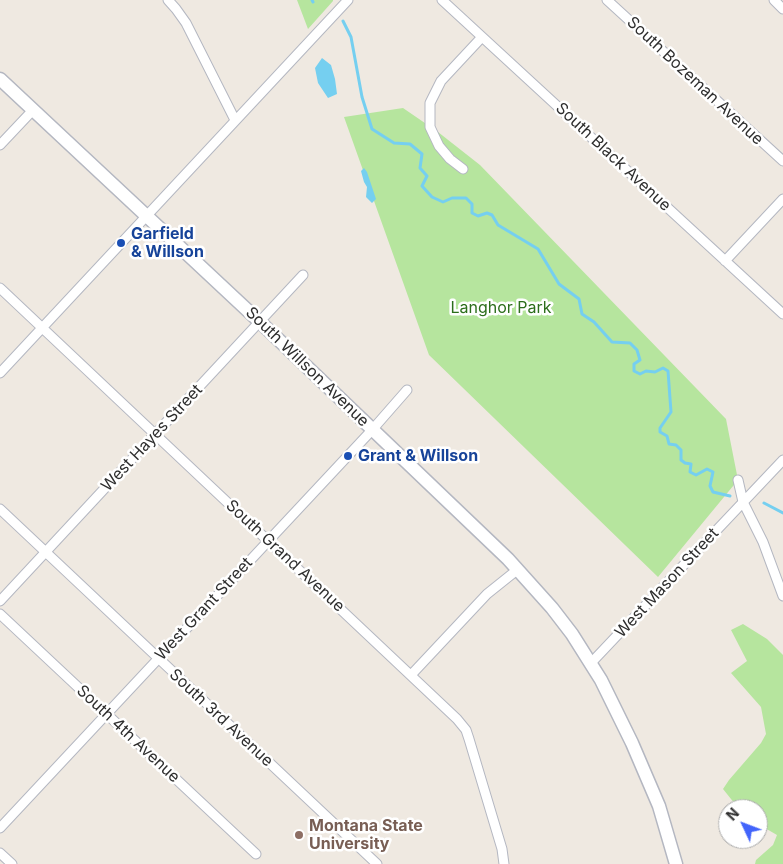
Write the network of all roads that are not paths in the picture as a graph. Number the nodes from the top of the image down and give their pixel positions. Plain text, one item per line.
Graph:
1 (168, 0) edge
2 (348, 0) edge
3 (442, 0) edge
4 (607, 0) edge
5 (774, 0) edge
6 (783, 9) edge
7 (482, 37) junction
8 (0, 79) edge
9 (33, 110) junction
10 (235, 120) junction
11 (0, 145) edge
12 (783, 161) edge
13 (463, 169) dead end
14 (783, 199) edge
15 (147, 215) junction
16 (725, 261) junction
17 (303, 275) dead end
18 (0, 288) edge
19 (783, 314) edge
20 (260, 322) junction
21 (42, 328) junction
22 (0, 373) edge
23 (407, 390) dead end
24 (372, 430) junction
25 (155, 434) junction
26 (783, 460) edge
27 (738, 480) dead end
28 (743, 502) junction
29 (0, 509) edge
30 (269, 540) junction
31 (46, 552) junction
32 (518, 570) junction
33 (783, 596) edge
34 (0, 601) edge
35 (0, 614) edge
36 (158, 658) junction
37 (591, 663) junction
38 (411, 675) junction
39 (106, 714) junction
40 (0, 828) edge
41 (0, 853) edge
42 (256, 854) dead end
43 (12, 864) edge
44 (377, 864) edge
45 (504, 864) edge
46 (676, 864) edge

1 - 10 street
2 - 10 street
3 - 7 street, South Black Avenue
4 - 12 street, South Bozeman Avenue
5 - 6 street
7 - 13 street
7 - 16 street, South Black Avenue
8 - 9 main road, South Willson Avenue
9 - 11 street
9 - 15 main road, South Willson Avenue
10 - 15 street
14 - 16 street
15 - 20 main road, South Willson Avenue
15 - 21 street
16 - 19 street, South Black Avenue
17 - 20 street, West Hayes Street
18 - 21 street, South Grand Avenue
20 - 24 main road, South Willson Avenue
20 - 25 street, West Hayes Street
21 - 22 street
21 - 25 street, South Grand Avenue
23 - 24 street, West Grant Street
24 - 30 street, West Grant Street
24 - 32 main road, South Willson Avenue
25 - 30 street, South Grand Avenue
25 - 31 street, West Hayes Street
26 - 28 street, West Mason Street
27 - 28 street
28 - 33 street
28 - 37 street, West Mason Street
29 - 31 street, South 3rd Avenue
30 - 36 street, West Grant Street
30 - 38 street, South Grand Avenue
31 - 34 street, West Hayes Street
31 - 36 street, South 3rd Avenue
32 - 37 main road, South Willson Avenue
32 - 38 street
35 - 39 street, South 4th Avenue
36 - 39 street, West Grant Street
36 - 44 street, South 3rd Avenue
37 - 46 main road, South Willson Avenue
38 - 45 street, South Grand Avenue
39 - 40 street, West Grant Street
39 - 42 street, South 4th Avenue
41 - 43 street

